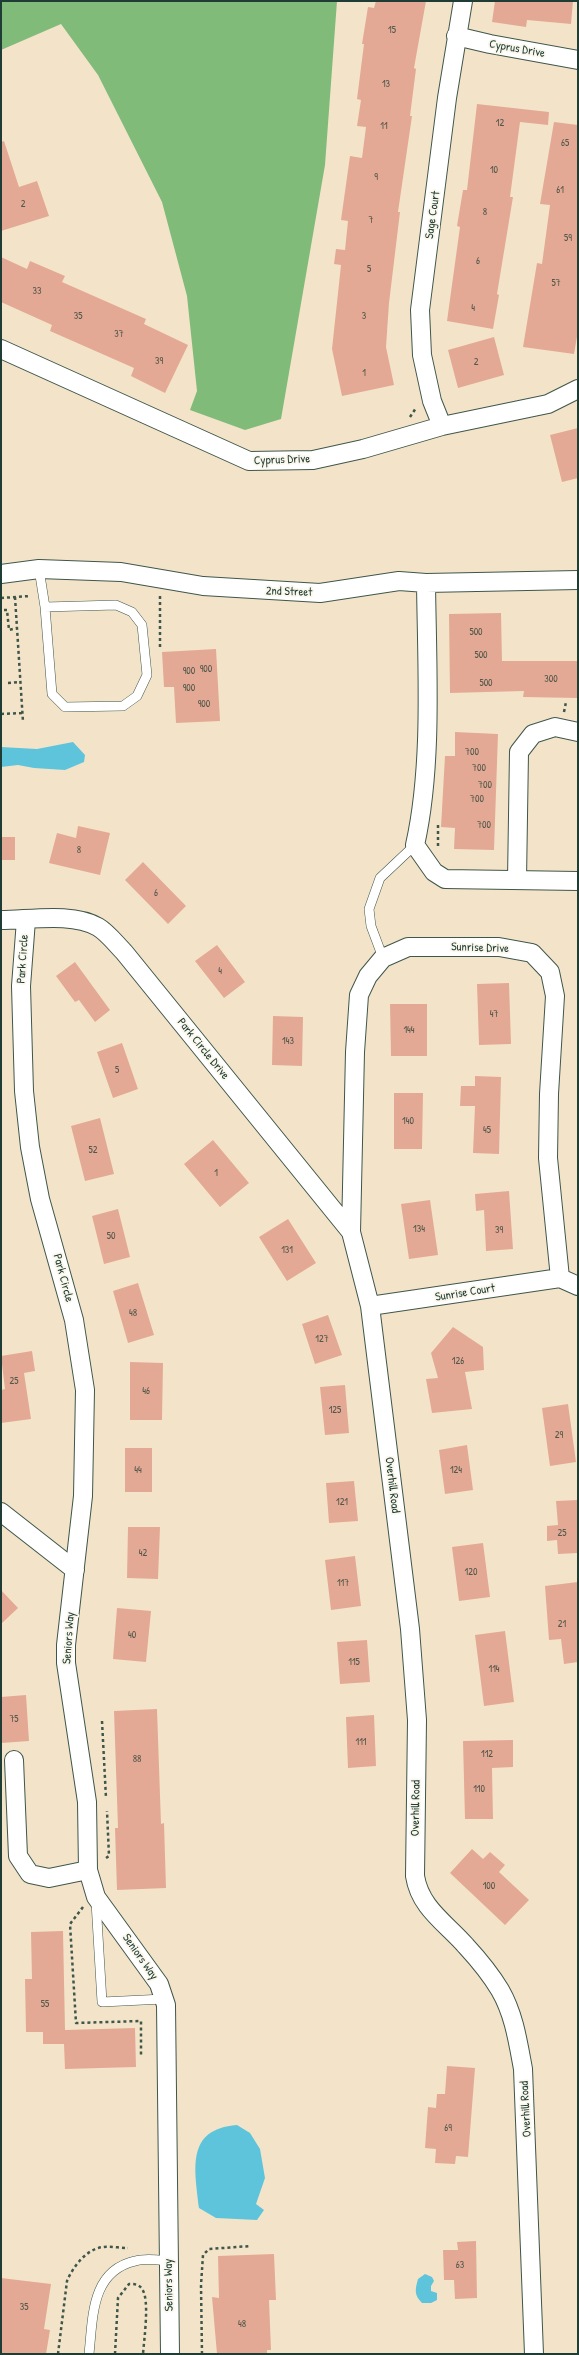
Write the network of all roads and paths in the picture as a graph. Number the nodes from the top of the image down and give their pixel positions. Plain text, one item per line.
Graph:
1 (463, 1) edge
2 (456, 36) junction
3 (578, 60) edge
4 (1, 349) edge
5 (578, 389) edge
6 (417, 405) dead end
7 (405, 420) dead end
8 (442, 426) junction
9 (38, 569) junction
10 (1, 574) edge
11 (578, 580) edge
12 (426, 583) junction
13 (160, 589) dead end
14 (31, 596) dead end
15 (15, 597) junction
16 (1, 598) edge
17 (45, 607) junction
18 (4, 610) dead end
19 (17, 628) junction
20 (160, 647) dead end
21 (20, 682) junction
22 (8, 683) dead end
23 (566, 702) dead end
24 (22, 713) junction
25 (560, 713) dead end
26 (1, 714) edge
27 (23, 722) dead end
28 (578, 732) edge
29 (438, 822) dead end
30 (415, 845) junction
31 (439, 850) dead end
32 (517, 880) junction
33 (578, 881) edge
34 (1, 920) edge
35 (26, 920) junction
36 (383, 958) junction
37 (351, 1232) junction
38 (560, 1278) junction
39 (578, 1286) edge
40 (370, 1306) junction
41 (1, 1512) edge
42 (75, 1570) junction
43 (14, 1760) dead end
44 (88, 1870) junction
45 (87, 1899) junction
46 (164, 1999) junction
47 (142, 2056) dead end
48 (251, 2246) dead end
49 (133, 2248) dead end
50 (169, 2261) junction
51 (58, 2354) edge
52 (89, 2354) edge
53 (115, 2354) edge
54 (143, 2354) edge
55 (170, 2354) edge
56 (202, 2354) edge
57 (534, 2354) edge

1 - 2 street, Sage Court
2 - 3 street, Cyprus Drive
2 - 8 street, Sage Court
4 - 8 street, Cyprus Drive
5 - 8 street, Cyprus Drive
6 - 7 path
9 - 10 street, 2nd Street
9 - 12 street, 2nd Street
9 - 17 lane
11 - 12 street, 2nd Street
12 - 30 street
13 - 20 path
14 - 15 path
15 - 16 path
15 - 19 path
17 - 17 lane
18 - 19 path
19 - 21 path
21 - 22 path
21 - 24 path
23 - 25 path
24 - 26 path
24 - 27 path
28 - 32 street
29 - 31 path
30 - 32 street
30 - 36 lane
32 - 33 street
34 - 35 street, Park Circle
35 - 37 street, Park Circle Drive
35 - 42 street, Park Circle
36 - 37 street, Sunrise Drive
36 - 38 street, Sunrise Drive
37 - 40 street, Overhill Road
38 - 39 street
38 - 40 street, Sunrise Court
40 - 57 street, Overhill Road
41 - 42 street
42 - 44 street, Seniors Way
43 - 44 street
44 - 45 street, Seniors Way
45 - 46 street, Seniors Way
45 - 46 lane
45 - 47 path
46 - 50 street, Seniors Way
48 - 56 path
49 - 51 path
50 - 52 lane
50 - 55 street, Seniors Way
53 - 54 path

